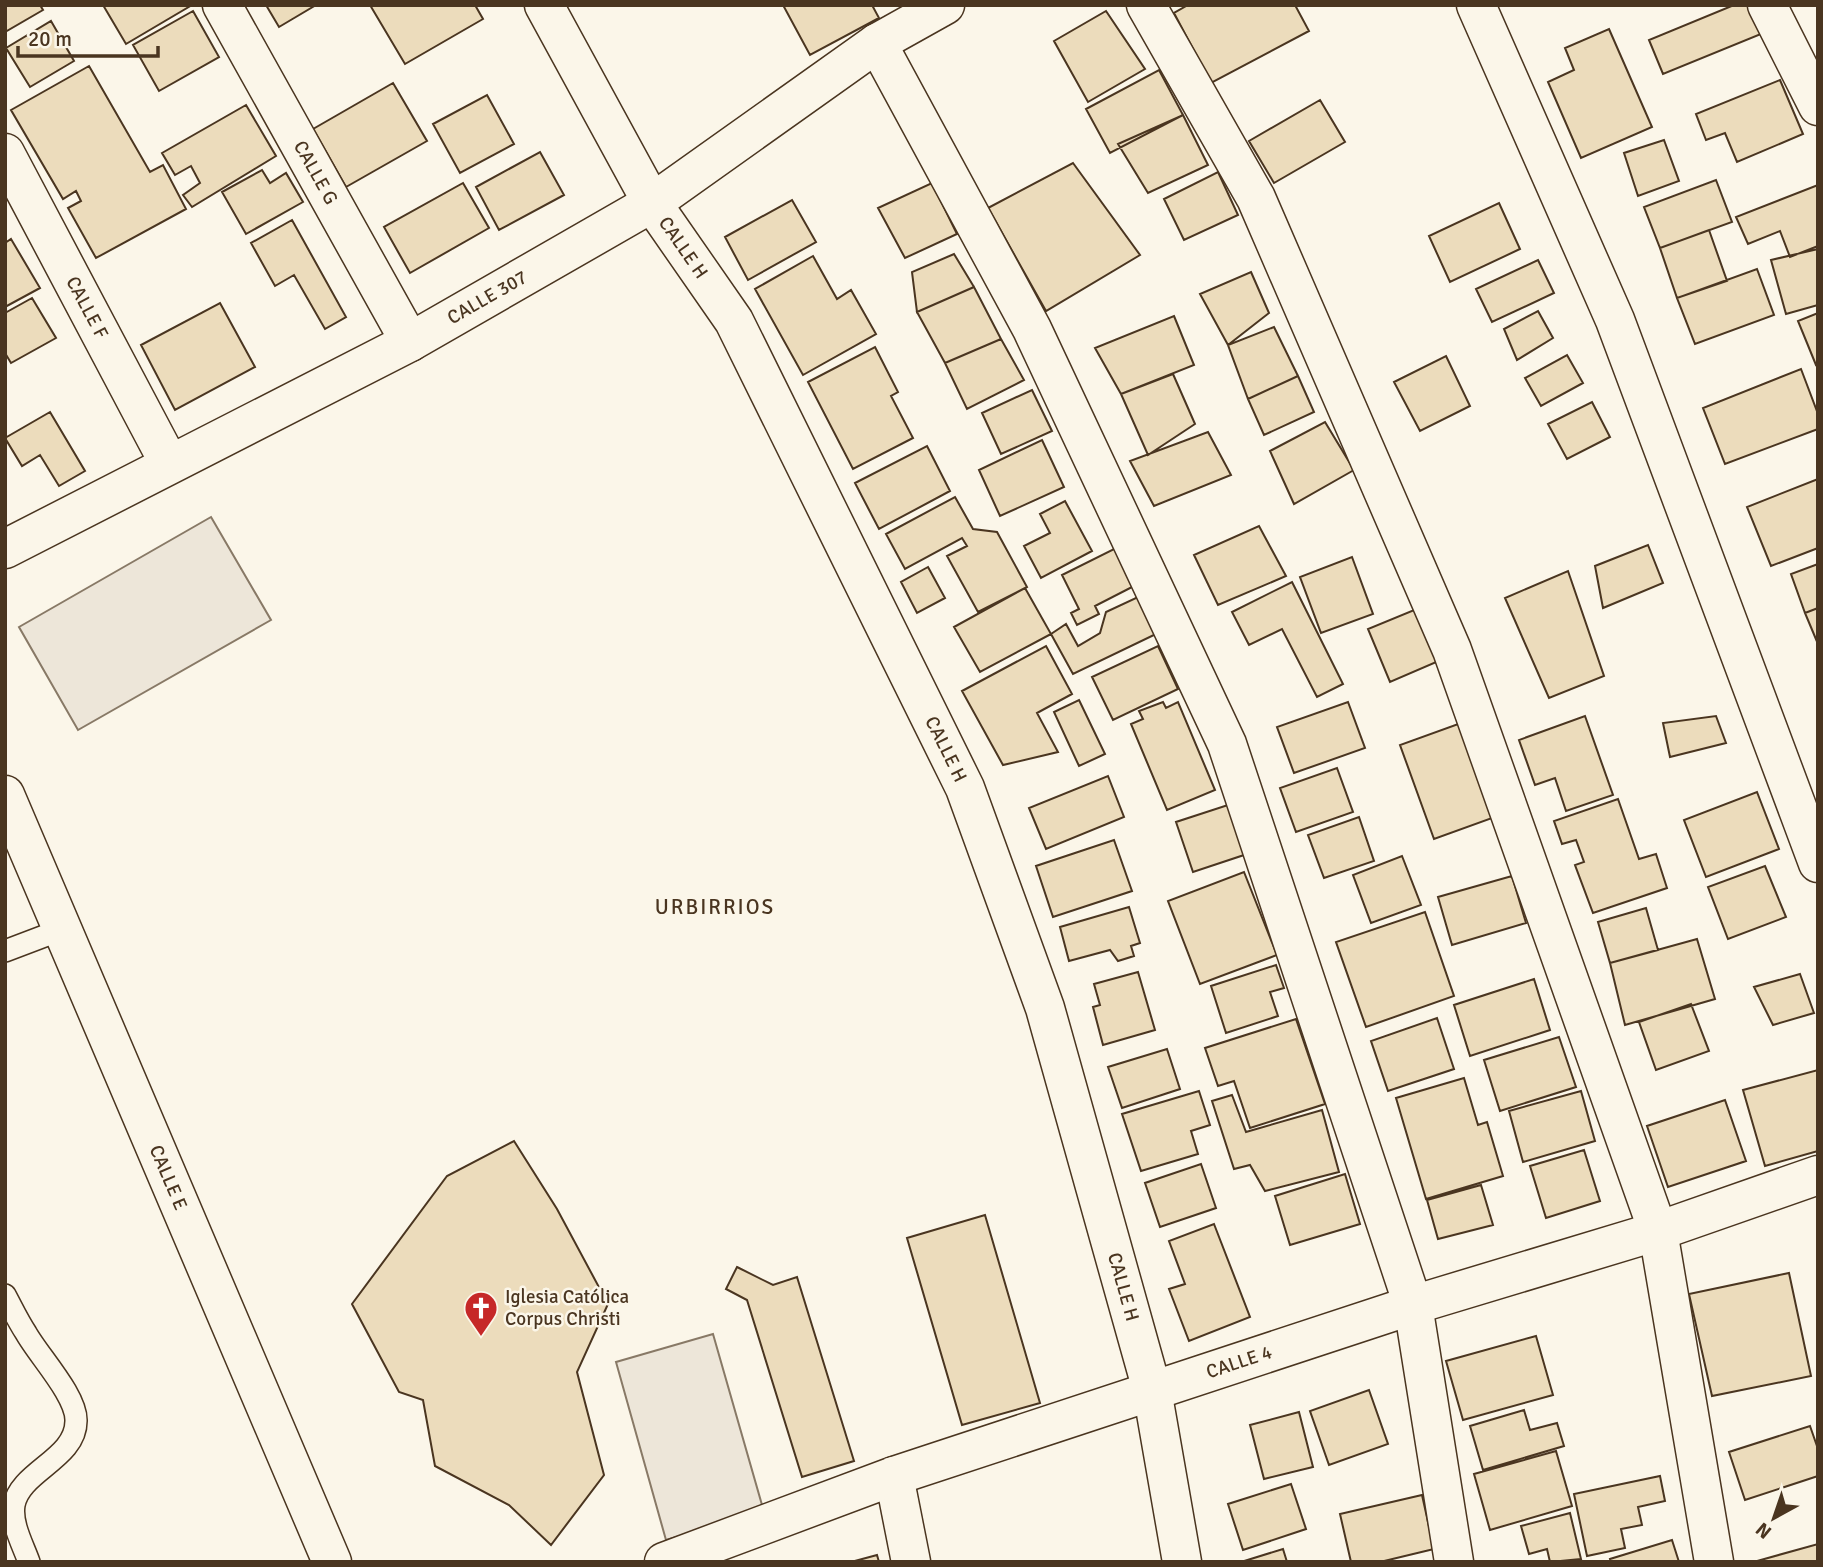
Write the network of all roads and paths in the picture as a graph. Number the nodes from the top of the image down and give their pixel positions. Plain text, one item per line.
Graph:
1 (222, 5) edge
2 (544, 5) edge
3 (945, 5) edge
4 (1146, 5) edge
5 (1476, 5) edge
6 (1767, 5) edge
7 (877, 43) junction
8 (1818, 106) edge
9 (5, 153) edge
10 (652, 203) junction
11 (410, 342) junction
12 (169, 463) junction
13 (5, 548) edge
14 (5, 795) edge
15 (1818, 863) edge
16 (62, 929) junction
17 (5, 950) edge
18 (1818, 1175) edge
19 (1658, 1231) junction
20 (5, 1295) edge
21 (1413, 1305) junction
22 (1152, 1390) junction
23 (894, 1476) junction
24 (29, 1562) edge
25 (332, 1562) edge
26 (664, 1562) edge
27 (911, 1562) edge
28 (1182, 1562) edge
29 (1454, 1562) edge
30 (1714, 1562) edge

1 - 11 street, CALLE G
2 - 10 street, CALLE H
3 - 7 street, CALLE 307
4 - 19 street
5 - 15 street
6 - 8 street
7 - 10 street, CALLE 307
7 - 21 street
9 - 12 street, CALLE F
10 - 11 street, CALLE 307
10 - 22 street, CALLE H
11 - 12 street, CALLE 307
12 - 13 street, CALLE 307
14 - 16 street, CALLE E
16 - 17 lane
16 - 25 street, CALLE E
18 - 19 street, CALLE 4
19 - 21 street, CALLE 4
19 - 30 street
20 - 24 lane
21 - 22 street, CALLE 4
21 - 29 street
22 - 23 street, CALLE 4
22 - 28 street, CALLE H
23 - 26 street, CALLE 4
23 - 27 street

